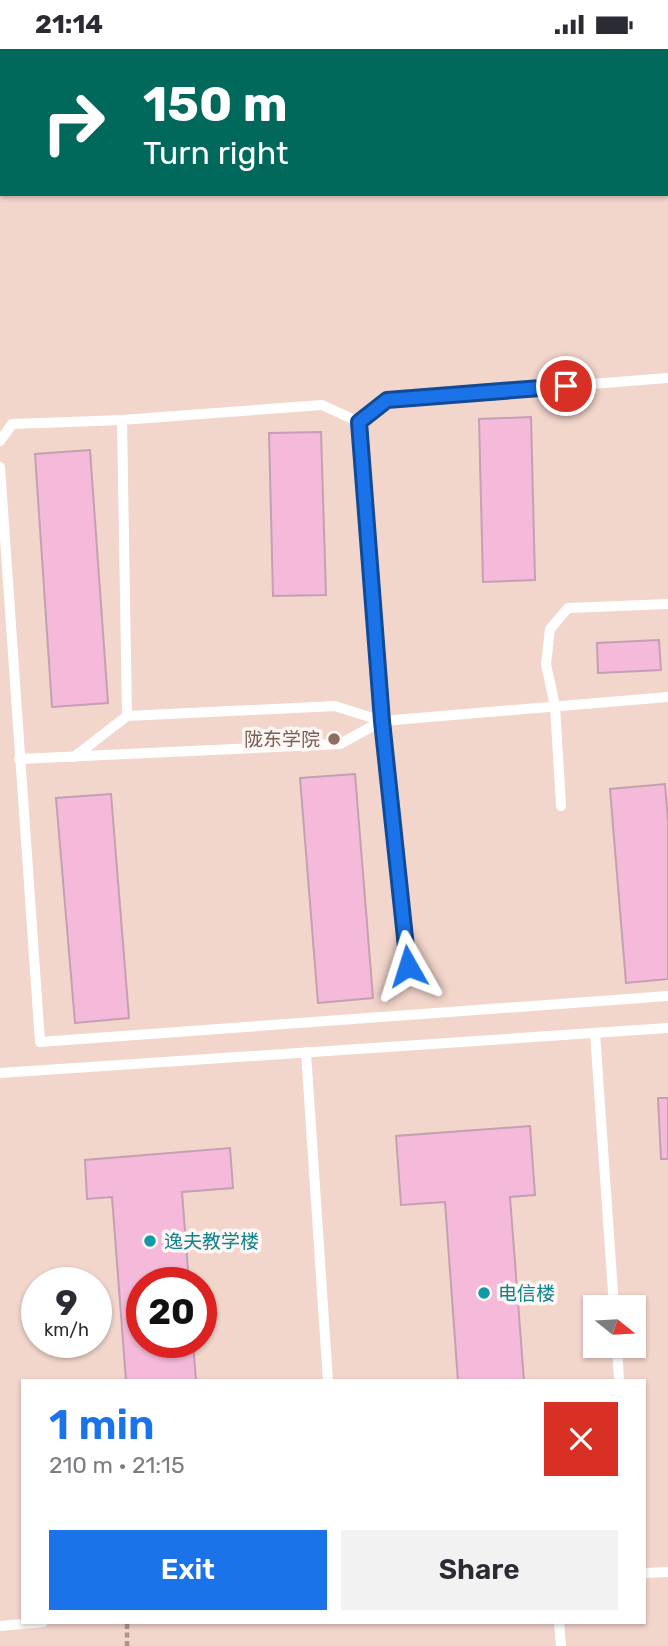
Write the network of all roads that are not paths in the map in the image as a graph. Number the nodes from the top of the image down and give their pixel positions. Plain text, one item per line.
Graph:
1 (668, 378) edge
2 (122, 420) junction
3 (359, 422) junction
4 (0, 441) edge
5 (0, 467) edge
6 (668, 604) edge
7 (668, 697) edge
8 (555, 706) junction
9 (127, 716) junction
10 (382, 721) junction
11 (74, 757) junction
12 (19, 759) junction
13 (561, 806) dead end
14 (408, 966) dead end
15 (668, 996) edge
16 (668, 1028) edge
17 (595, 1033) junction
18 (306, 1052) junction
19 (0, 1073) edge
20 (613, 1295) edge
21 (618, 1358) edge
22 (328, 1379) edge
23 (619, 1379) edge
24 (668, 1571) edge
25 (646, 1573) edge
26 (22, 1624) edge
27 (559, 1624) edge
28 (0, 1626) edge
29 (561, 1646) edge

1 - 3 lane
2 - 3 lane
2 - 4 lane
2 - 9 lane
3 - 10 lane
5 - 12 lane
6 - 8 lane
7 - 8 lane
8 - 10 lane
8 - 13 lane
9 - 10 lane
9 - 11 lane
10 - 11 lane
10 - 14 lane
11 - 12 lane
12 - 15 lane
16 - 17 lane
17 - 18 lane
17 - 20 lane
18 - 19 lane
18 - 22 lane
21 - 23 lane
24 - 25 lane
26 - 28 lane
27 - 29 lane

